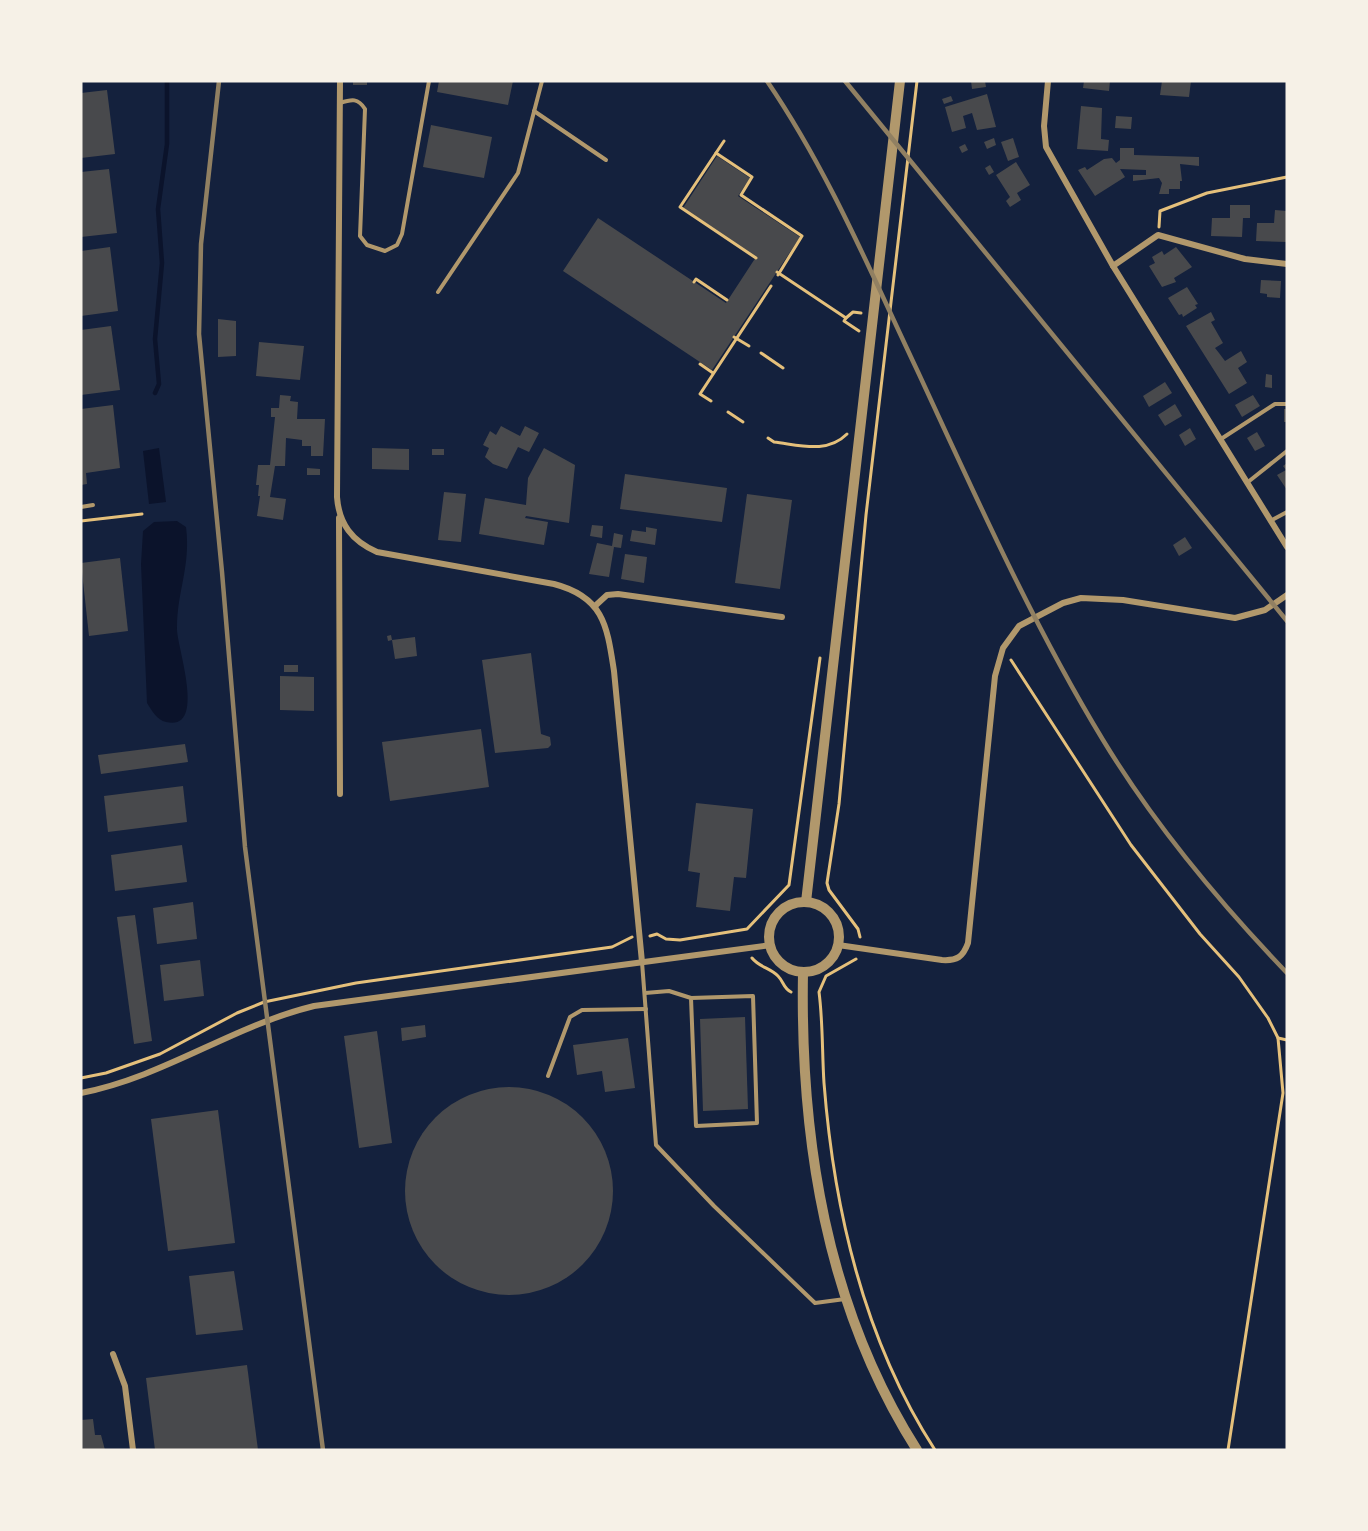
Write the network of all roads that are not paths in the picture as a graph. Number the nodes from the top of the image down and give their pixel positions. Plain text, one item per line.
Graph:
1 (340, 81) edge
2 (429, 81) edge
3 (542, 81) edge
4 (900, 81) edge
5 (1048, 81) edge
6 (339, 103) junction
7 (534, 111) junction
8 (606, 160) dead end
9 (1287, 264) edge
10 (1113, 266) junction
11 (438, 292) dead end
12 (1287, 404) edge
13 (1221, 438) junction
14 (1287, 451) edge
15 (1248, 482) junction
16 (93, 505) dead end
17 (81, 507) edge
18 (1287, 512) edge
19 (339, 514) junction
20 (1272, 520) junction
21 (1287, 547) edge
22 (1287, 595) edge
23 (595, 606) junction
24 (782, 617) dead end
25 (340, 794) dead end
26 (807, 902) junction
27 (771, 945) junction
28 (838, 945) junction
29 (642, 962) junction
30 (803, 972) junction
31 (645, 993) junction
32 (692, 998) junction
33 (646, 1009) junction
34 (548, 1076) dead end
35 (81, 1093) edge
36 (846, 1299) junction
37 (113, 1354) dead end
38 (133, 1450) edge
39 (917, 1450) edge

1 - 6 street
2 - 6 lane
3 - 7 lane
4 - 26 street
5 - 10 street
6 - 19 street
7 - 8 lane
7 - 11 lane
9 - 10 street
10 - 13 street
12 - 13 lane
13 - 15 street
14 - 15 lane
15 - 20 street
16 - 17 lane
18 - 20 lane
19 - 23 street
19 - 25 street
20 - 21 street
22 - 28 street
23 - 24 street
23 - 29 street
26 - 27 street
26 - 28 street
27 - 29 street
27 - 30 street
28 - 30 street
29 - 31 lane
29 - 35 street
30 - 36 street
31 - 32 lane
31 - 33 lane
32 - 32 lane
33 - 34 lane
33 - 36 lane
36 - 39 street
37 - 38 street

